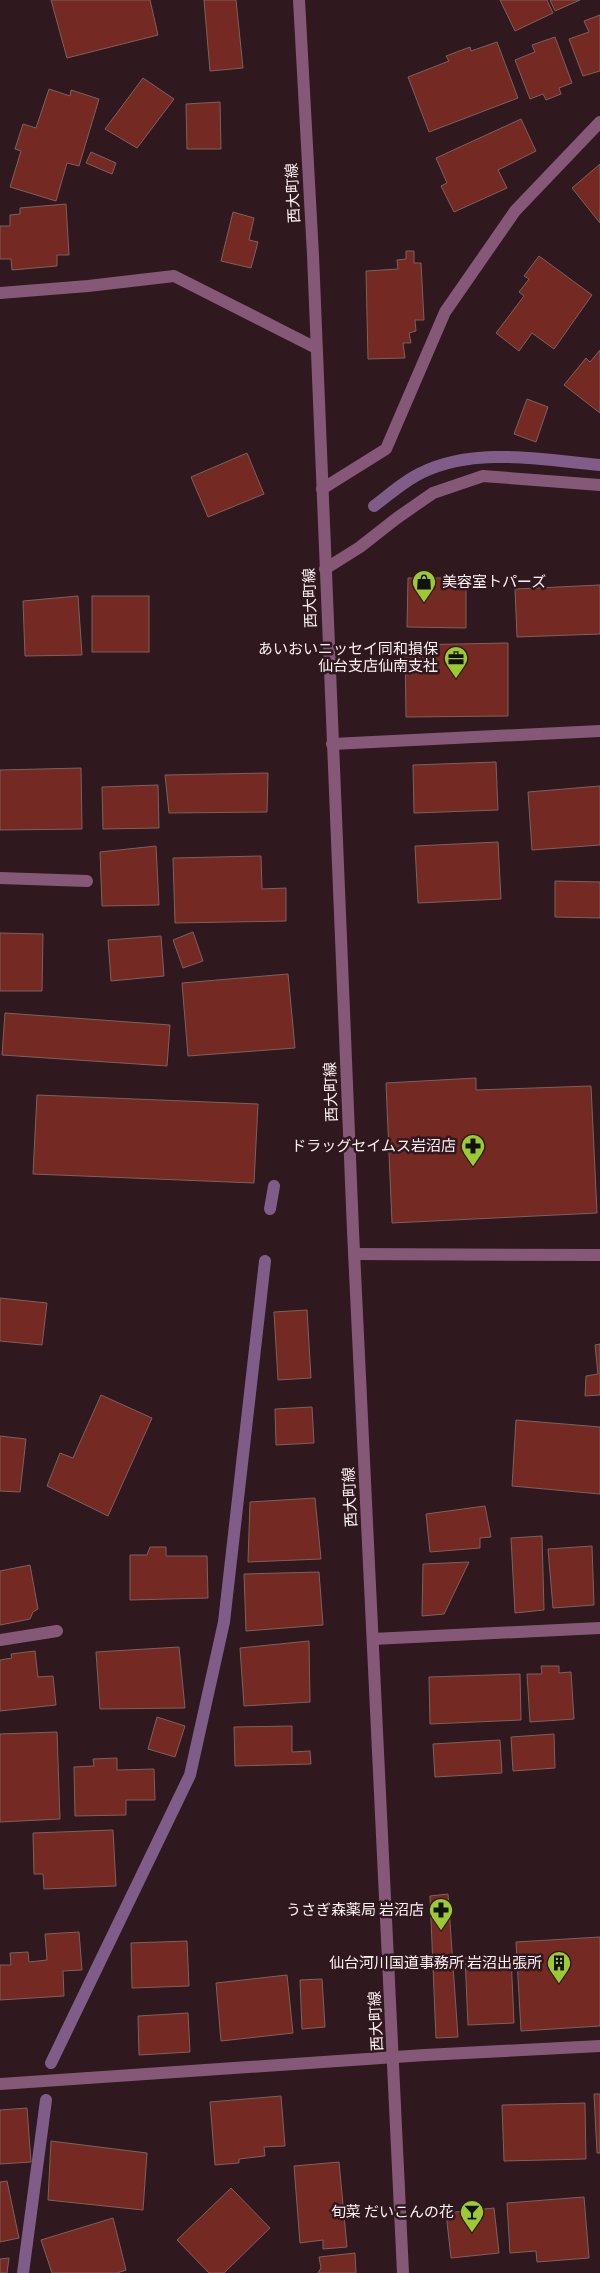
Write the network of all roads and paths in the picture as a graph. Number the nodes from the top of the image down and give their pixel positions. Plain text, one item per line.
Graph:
1 (299, 0) edge
2 (600, 122) edge
3 (0, 293) edge
4 (316, 348) junction
5 (600, 485) edge
6 (322, 489) junction
7 (325, 569) junction
8 (600, 731) edge
9 (332, 744) junction
10 (0, 878) edge
11 (87, 882) dead end
12 (354, 1254) junction
13 (600, 1255) edge
14 (600, 1628) edge
15 (56, 1631) dead end
16 (373, 1639) junction
17 (0, 1640) edge
18 (600, 2046) edge
19 (394, 2058) junction
20 (0, 2084) edge
21 (402, 2273) edge

1 - 4 street, 西大町線
2 - 6 street
3 - 4 street
4 - 6 street, 西大町線
5 - 7 street
6 - 7 street, 西大町線
7 - 9 street, 西大町線
8 - 9 street
9 - 12 street, 西大町線
10 - 11 street
12 - 13 street
12 - 16 street, 西大町線
14 - 16 street
15 - 17 street
16 - 19 street, 西大町線
18 - 19 street
19 - 20 street
19 - 21 street, 西大町線

